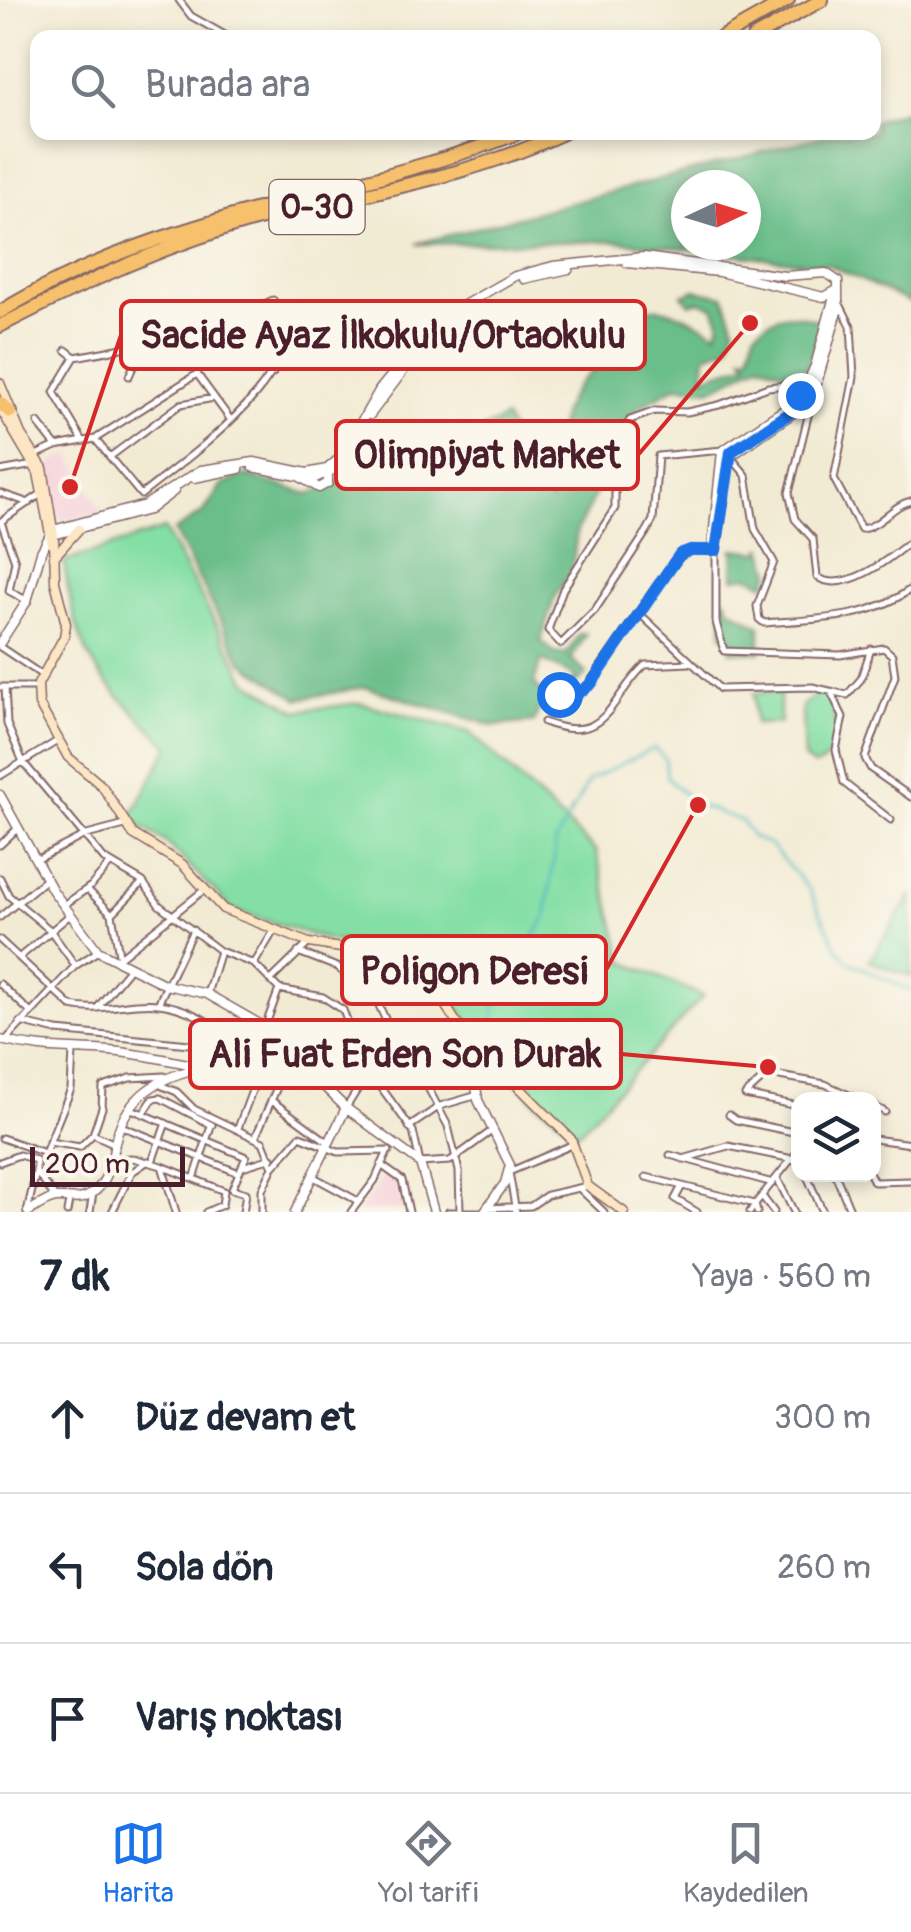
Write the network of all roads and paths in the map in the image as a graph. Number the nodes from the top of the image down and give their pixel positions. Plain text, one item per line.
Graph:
1 (179, 0) edge
2 (788, 0) edge
3 (822, 0) edge
4 (216, 30) edge
5 (735, 30) edge
6 (768, 30) edge
7 (500, 140) edge
8 (543, 140) edge
9 (817, 276) junction
10 (69, 283) junction
11 (832, 295) junction
12 (0, 309) edge
13 (284, 312) junction
14 (261, 323) junction
15 (0, 326) edge
16 (0, 335) edge
17 (172, 336) junction
18 (143, 345) junction
19 (214, 349) dead end
20 (66, 350) dead end
21 (174, 352) dead end
22 (75, 357) junction
23 (272, 373) junction
24 (129, 376) dead end
25 (806, 396) junction
26 (214, 398) junction
27 (2, 405) edge
28 (230, 419) junction
29 (38, 423) dead end
30 (95, 439) junction
31 (83, 441) junction
32 (56, 446) junction
33 (726, 453) junction
34 (111, 456) junction
35 (35, 460) junction
36 (0, 471) edge
37 (316, 473) junction
38 (329, 474) junction
39 (0, 492) edge
40 (42, 494) junction
41 (911, 501) edge
42 (29, 503) junction
43 (0, 522) edge
44 (79, 529) junction
45 (52, 534) junction
46 (911, 541) edge
47 (713, 550) junction
48 (54, 553) junction
49 (0, 589) edge
50 (911, 589) edge
51 (9, 591) junction
52 (27, 600) junction
53 (639, 613) junction
54 (0, 620) edge
55 (10, 628) junction
56 (0, 645) edge
57 (871, 648) junction
58 (690, 663) junction
59 (42, 674) junction
60 (2, 687) edge
61 (38, 687) junction
62 (541, 688) dead end
63 (831, 692) junction
64 (544, 722) dead end
65 (59, 740) junction
66 (23, 762) junction
67 (0, 776) edge
68 (0, 795) edge
69 (911, 797) edge
70 (892, 820) dead end
71 (126, 825) junction
72 (17, 829) junction
73 (83, 836) junction
74 (0, 845) edge
75 (36, 860) junction
76 (110, 864) junction
77 (0, 878) edge
78 (46, 879) junction
79 (143, 882) junction
80 (206, 888) junction
81 (87, 889) junction
82 (17, 905) junction
83 (64, 905) junction
84 (72, 913) junction
85 (112, 914) junction
86 (174, 916) junction
87 (0, 917) edge
88 (275, 929) junction
89 (50, 930) junction
90 (194, 930) junction
91 (0, 940) edge
92 (309, 943) junction
93 (98, 951) junction
94 (220, 951) junction
95 (298, 952) junction
96 (20, 957) junction
97 (123, 964) junction
98 (254, 964) junction
99 (76, 966) junction
100 (272, 980) junction
101 (0, 984) edge
102 (166, 985) junction
103 (279, 989) junction
104 (54, 990) junction
105 (208, 994) junction
106 (158, 1004) junction
107 (97, 1008) junction
108 (29, 1010) junction
109 (20, 1022) junction
110 (457, 1024) junction
111 (265, 1027) junction
112 (220, 1030) junction
113 (275, 1035) junction
114 (2, 1039) edge
115 (220, 1047) junction
116 (73, 1052) junction
117 (405, 1064) junction
118 (304, 1067) junction
119 (202, 1068) junction
120 (218, 1069) junction
121 (273, 1070) junction
122 (284, 1070) junction
123 (259, 1072) junction
124 (374, 1078) junction
125 (161, 1080) junction
126 (359, 1088) junction
127 (840, 1090) joint
128 (844, 1092) edge
129 (478, 1095) junction
130 (272, 1101) junction
131 (791, 1105) edge
132 (440, 1106) junction
133 (129, 1108) junction
134 (346, 1108) junction
135 (881, 1110) edge
136 (886, 1112) dead end
137 (143, 1114) junction
138 (729, 1115) dead end
139 (213, 1122) junction
140 (166, 1123) junction
141 (120, 1125) junction
142 (409, 1127) junction
143 (238, 1128) junction
144 (493, 1130) junction
145 (791, 1132) edge
146 (93, 1134) junction
147 (256, 1136) junction
148 (2, 1138) edge
149 (207, 1139) junction
150 (881, 1139) edge
151 (159, 1141) junction
152 (50, 1142) junction
153 (115, 1144) junction
154 (396, 1144) junction
155 (574, 1144) junction
156 (911, 1144) edge
157 (327, 1145) junction
158 (389, 1151) junction
159 (670, 1155) dead end
160 (791, 1155) edge
161 (456, 1157) junction
162 (200, 1158) junction
163 (272, 1158) junction
164 (683, 1158) junction
165 (114, 1159) junction
166 (0, 1162) edge
167 (150, 1162) junction
168 (420, 1163) junction
169 (791, 1163) edge
170 (381, 1164) junction
171 (162, 1166) junction
172 (272, 1167) junction
173 (240, 1170) junction
174 (36, 1172) junction
175 (508, 1172) junction
176 (194, 1176) junction
177 (312, 1176) junction
178 (646, 1177) dead end
179 (775, 1181) junction
180 (911, 1181) edge
181 (809, 1182) edge
182 (838, 1182) edge
183 (874, 1182) edge
184 (682, 1186) junction
185 (584, 1187) junction
186 (228, 1190) junction
187 (93, 1193) junction
188 (762, 1196) junction
189 (57, 1198) junction
190 (358, 1200) junction
191 (68, 1201) junction
192 (500, 1209) edge
193 (754, 1209) edge
194 (460, 1210) edge
195 (516, 1210) edge
196 (484, 1211) edge
197 (28, 1212) edge
198 (68, 1212) edge
199 (90, 1212) edge
200 (112, 1212) edge
201 (176, 1212) edge
202 (206, 1212) edge
203 (243, 1212) edge
204 (262, 1212) edge
205 (295, 1212) edge
206 (351, 1212) edge
207 (409, 1212) edge
208 (434, 1212) edge
209 (448, 1212) edge
210 (604, 1212) edge
211 (624, 1212) edge
212 (697, 1212) edge
213 (774, 1212) edge
214 (794, 1212) edge
215 (822, 1212) edge
216 (851, 1212) edge

1 - 4 street
2 - 5 highway
3 - 6 highway
7 - 10 highway, O-30
8 - 10 highway, O-30
9 - 11 street
9 - 11 street
9 - 37 street
10 - 12 highway
10 - 15 highway, O-30
10 - 16 highway
11 - 25 street
11 - 38 street
11 - 41 street
13 - 14 street
13 - 17 street
13 - 23 street
14 - 19 street
14 - 23 street
17 - 18 street
17 - 21 street
18 - 22 street
18 - 24 street
20 - 22 street
22 - 31 street
23 - 28 street
25 - 33 street
25 - 33 street
25 - 46 street
26 - 28 street
26 - 30 street
26 - 34 street
27 - 35 main road
28 - 34 street
29 - 32 street
30 - 31 street
30 - 34 street
31 - 32 street
32 - 35 street
33 - 47 street
33 - 50 street
35 - 36 street
35 - 40 main road
35 - 45 main road
37 - 38 street
37 - 45 street
38 - 44 street
39 - 42 street
40 - 42 street
40 - 45 main road
42 - 43 street
43 - 51 street
44 - 45 street
44 - 48 main road
45 - 48 main road
45 - 52 street
47 - 53 street
47 - 57 street
48 - 59 main road
49 - 51 street
51 - 52 street
52 - 55 street
53 - 58 street
53 - 62 street
54 - 55 street
55 - 56 street
56 - 59 street
57 - 63 street
57 - 69 street
58 - 63 street
58 - 64 street
59 - 61 main road
60 - 61 street
60 - 66 street
61 - 65 main road
63 - 70 street
65 - 66 street
65 - 71 main road
66 - 67 street
66 - 73 street
68 - 72 street
71 - 73 street
71 - 80 main road
72 - 74 street
72 - 75 street
73 - 75 street
73 - 76 street
75 - 78 street
76 - 79 street
76 - 81 street
77 - 82 street
78 - 82 street
78 - 83 street
79 - 85 street
79 - 86 street
80 - 86 street
80 - 88 main road
81 - 83 street
81 - 85 street
82 - 87 street
82 - 89 street
83 - 84 street
84 - 89 street
84 - 93 street
85 - 97 street
86 - 90 street
86 - 97 street
88 - 92 main road
88 - 98 street
89 - 96 street
89 - 99 street
90 - 94 street
90 - 102 street
91 - 96 street
92 - 95 street
92 - 110 main road
93 - 97 street
93 - 99 street
94 - 98 street
94 - 105 street
95 - 100 street
95 - 117 street
96 - 104 street
97 - 102 street
97 - 107 street
98 - 100 street
99 - 104 street
100 - 103 street
101 - 108 street
102 - 105 street
102 - 106 street
103 - 111 street
103 - 124 street
104 - 107 street
104 - 108 street
105 - 111 street
106 - 107 street
106 - 112 street
108 - 109 street
109 - 114 street
109 - 115 street
110 - 129 street
110 - 155 main road
111 - 113 street
112 - 115 street
112 - 121 street
113 - 118 street
113 - 126 street
114 - 116 street
115 - 120 street
116 - 119 street
116 - 152 street
117 - 124 street
117 - 132 street
118 - 122 street
118 - 134 street
119 - 120 street
119 - 125 street
120 - 123 street
121 - 122 street
121 - 123 street
122 - 130 street
123 - 143 street
124 - 126 street
124 - 142 street
125 - 133 street
125 - 139 street
125 - 146 street
126 - 134 street
127 - 128 street
127 - 131 street
129 - 132 street
129 - 144 street
130 - 147 street
130 - 157 street
132 - 142 street
132 - 161 street
133 - 137 street
133 - 141 street
134 - 154 street
134 - 157 street
135 - 136 street
137 - 139 street
137 - 140 street
138 - 145 street
139 - 143 street
139 - 149 street
140 - 149 street
140 - 151 street
141 - 151 street
141 - 153 street
142 - 168 street
143 - 147 street
144 - 161 street
144 - 175 street
146 - 152 street
146 - 153 street
147 - 163 street
148 - 152 street
149 - 162 street
149 - 173 street
150 - 156 street
151 - 162 street
151 - 167 street
153 - 165 street
154 - 158 street
154 - 168 street
155 - 175 street
155 - 185 main road
157 - 158 street
157 - 172 street
157 - 177 street
158 - 170 street
159 - 164 street
160 - 164 street
161 - 168 street
161 - 194 street
162 - 173 street
162 - 176 street
163 - 172 street
163 - 173 street
164 - 179 street
165 - 167 street
165 - 187 street
166 - 174 street
167 - 171 street
167 - 200 street
168 - 208 street
169 - 179 street
170 - 190 street
170 - 207 street
171 - 176 street
171 - 201 street
172 - 204 street
173 - 186 street
174 - 189 street
174 - 197 street
175 - 195 street
175 - 196 street
176 - 186 street
177 - 190 street
177 - 205 street
178 - 184 street
179 - 188 street
179 - 214 street
180 - 183 street
181 - 215 street
182 - 216 street
184 - 193 street
184 - 212 street
185 - 195 street
185 - 210 street
185 - 211 main road
186 - 202 street
186 - 203 street
187 - 191 street
187 - 199 street
188 - 193 street
188 - 213 street
189 - 191 street
189 - 197 street
190 - 206 street
191 - 198 street
192 - 195 street
192 - 196 street
194 - 196 street
194 - 209 street

